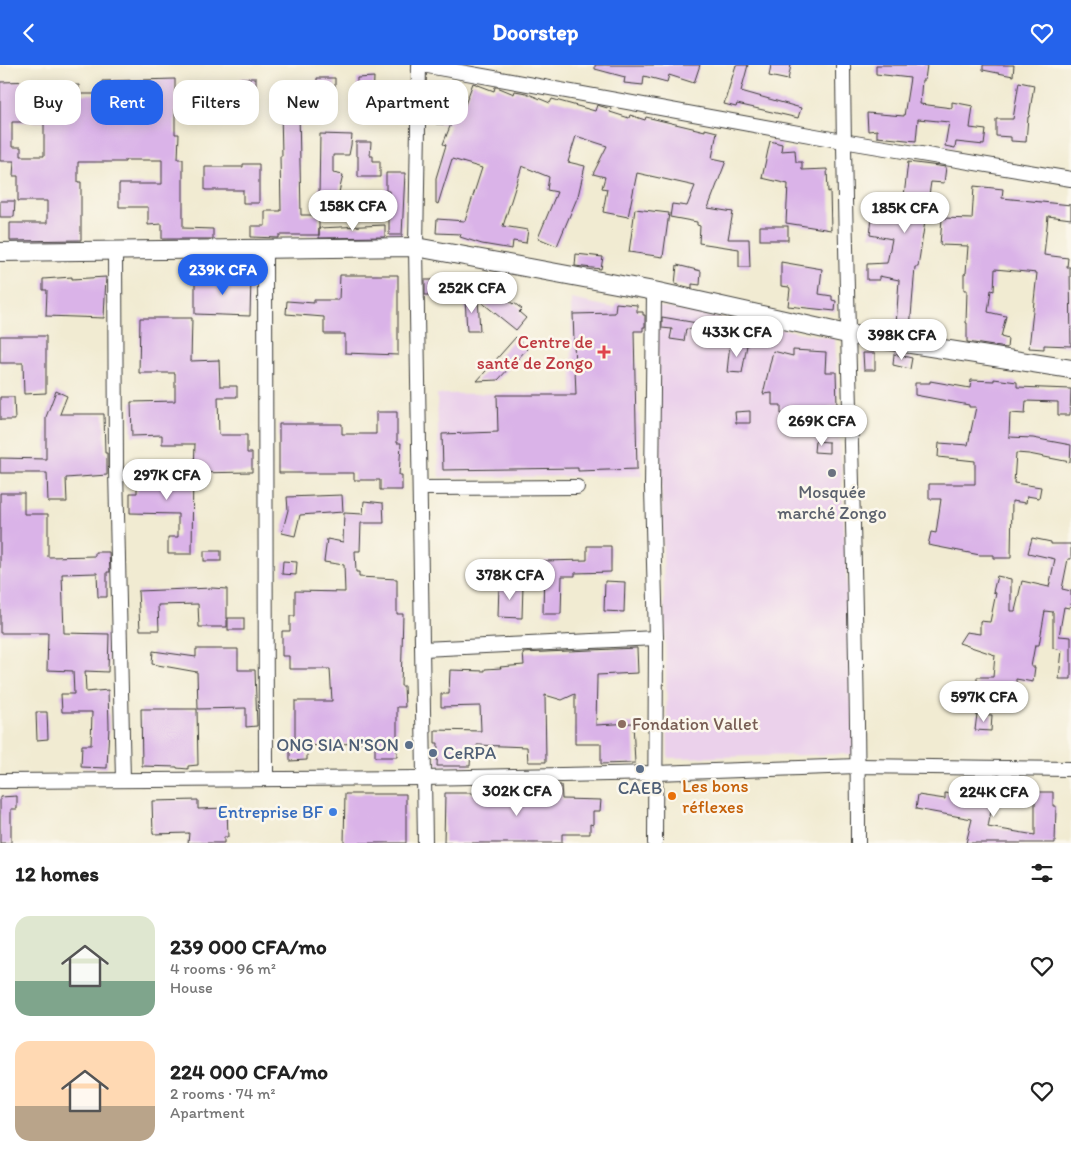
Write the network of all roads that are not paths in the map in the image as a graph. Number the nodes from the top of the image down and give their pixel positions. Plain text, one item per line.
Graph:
1 (421, 65) edge
2 (843, 65) edge
3 (843, 141) junction
4 (1071, 179) edge
5 (416, 247) junction
6 (265, 249) junction
7 (115, 251) junction
8 (0, 252) edge
9 (654, 291) junction
10 (847, 334) junction
11 (1071, 369) edge
12 (577, 487) dead end
13 (420, 488) junction
14 (656, 638) junction
15 (422, 649) junction
16 (858, 766) junction
17 (1071, 769) edge
18 (656, 773) junction
19 (424, 778) junction
20 (266, 779) junction
21 (122, 780) junction
22 (0, 781) edge
23 (425, 843) edge
24 (655, 843) edge
25 (858, 843) edge

1 - 3 street
1 - 5 street
2 - 3 street
3 - 4 street
3 - 10 street
5 - 6 street
5 - 9 street
5 - 13 street
6 - 7 street
6 - 20 street
7 - 8 street
7 - 21 street
9 - 10 street
9 - 14 street
10 - 11 street
10 - 16 street
12 - 13 street
13 - 15 street
14 - 15 street
14 - 18 street
15 - 19 street
16 - 17 street
16 - 18 street
16 - 25 street
18 - 19 street
18 - 24 street
19 - 20 street
19 - 23 street
20 - 21 street
21 - 22 street

